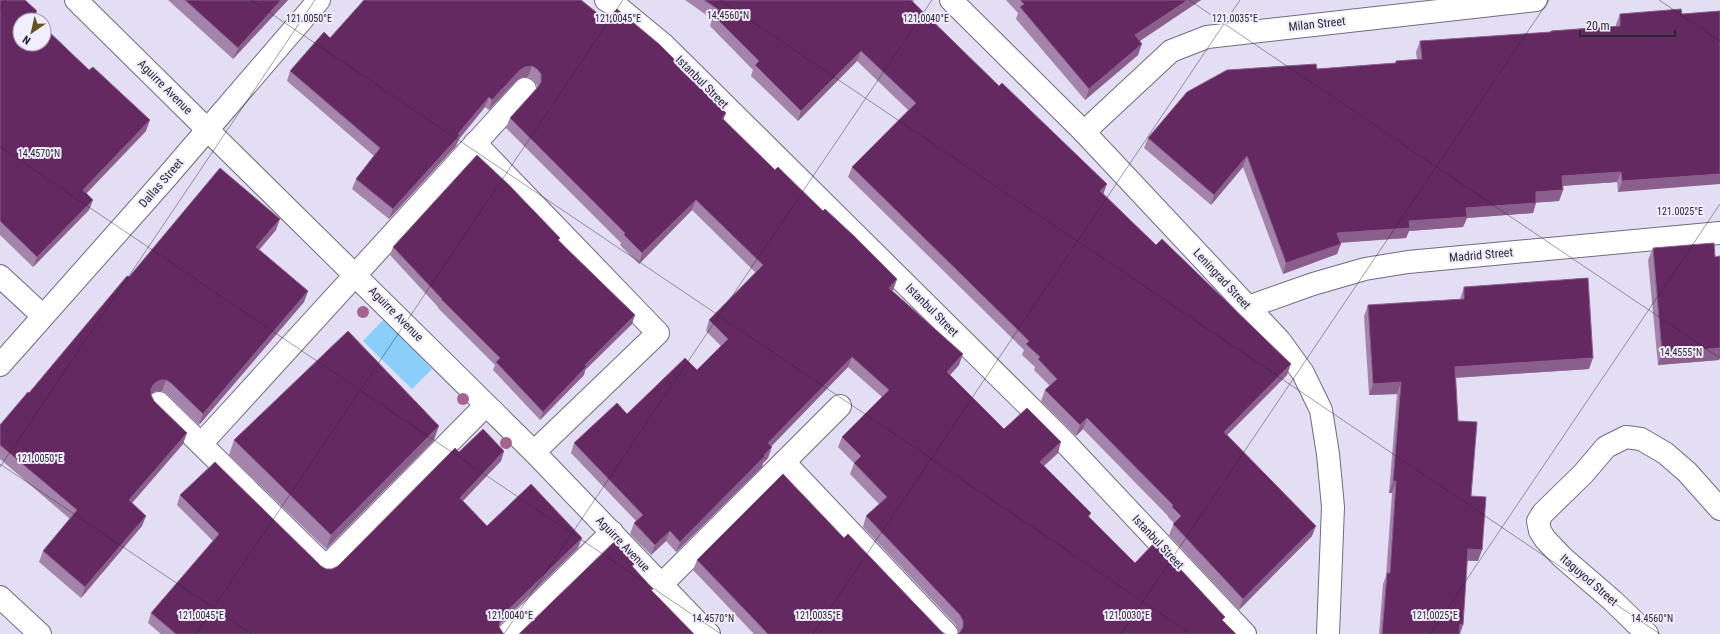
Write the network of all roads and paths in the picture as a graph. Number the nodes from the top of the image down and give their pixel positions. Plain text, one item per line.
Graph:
1 (76, 0) edge
2 (319, 0) edge
3 (606, 0) edge
4 (951, 0) edge
5 (1536, 0) edge
6 (525, 89) dead end
7 (208, 129) junction
8 (1084, 132) junction
9 (475, 143) junction
10 (1720, 233) edge
11 (355, 274) junction
12 (0, 276) edge
13 (1248, 306) junction
14 (43, 316) junction
15 (0, 365) edge
16 (160, 403) dead end
17 (486, 404) junction
18 (840, 406) dead end
19 (201, 444) junction
20 (534, 452) junction
21 (784, 462) junction
22 (1720, 509) edge
23 (612, 532) junction
24 (662, 584) junction
25 (0, 597) edge
26 (40, 634) edge
27 (508, 634) edge
28 (709, 634) edge
29 (947, 634) edge
30 (1245, 634) edge
31 (1328, 634) edge
32 (1647, 634) edge

1 - 7 street, Aguirre Avenue
2 - 7 street, Dallas Street
3 - 30 street, Istanbul Street
4 - 8 street, Leningrad Street
5 - 8 street, Milan Street
6 - 9 street
7 - 11 street, Aguirre Avenue
7 - 14 street, Dallas Street
8 - 13 street, Leningrad Street
9 - 11 street
9 - 20 street
10 - 13 street, Madrid Street
11 - 17 street, Aguirre Avenue
11 - 19 street
12 - 14 street
13 - 31 street, Leningrad Street
14 - 15 street, Dallas Street
16 - 19 street
17 - 19 street
17 - 20 street, Aguirre Avenue
18 - 21 street
20 - 23 street, Aguirre Avenue
21 - 24 street
21 - 29 street
22 - 32 street, Itaguyod Street
23 - 24 street, Aguirre Avenue
23 - 27 street
24 - 28 street, Aguirre Avenue
25 - 26 street

